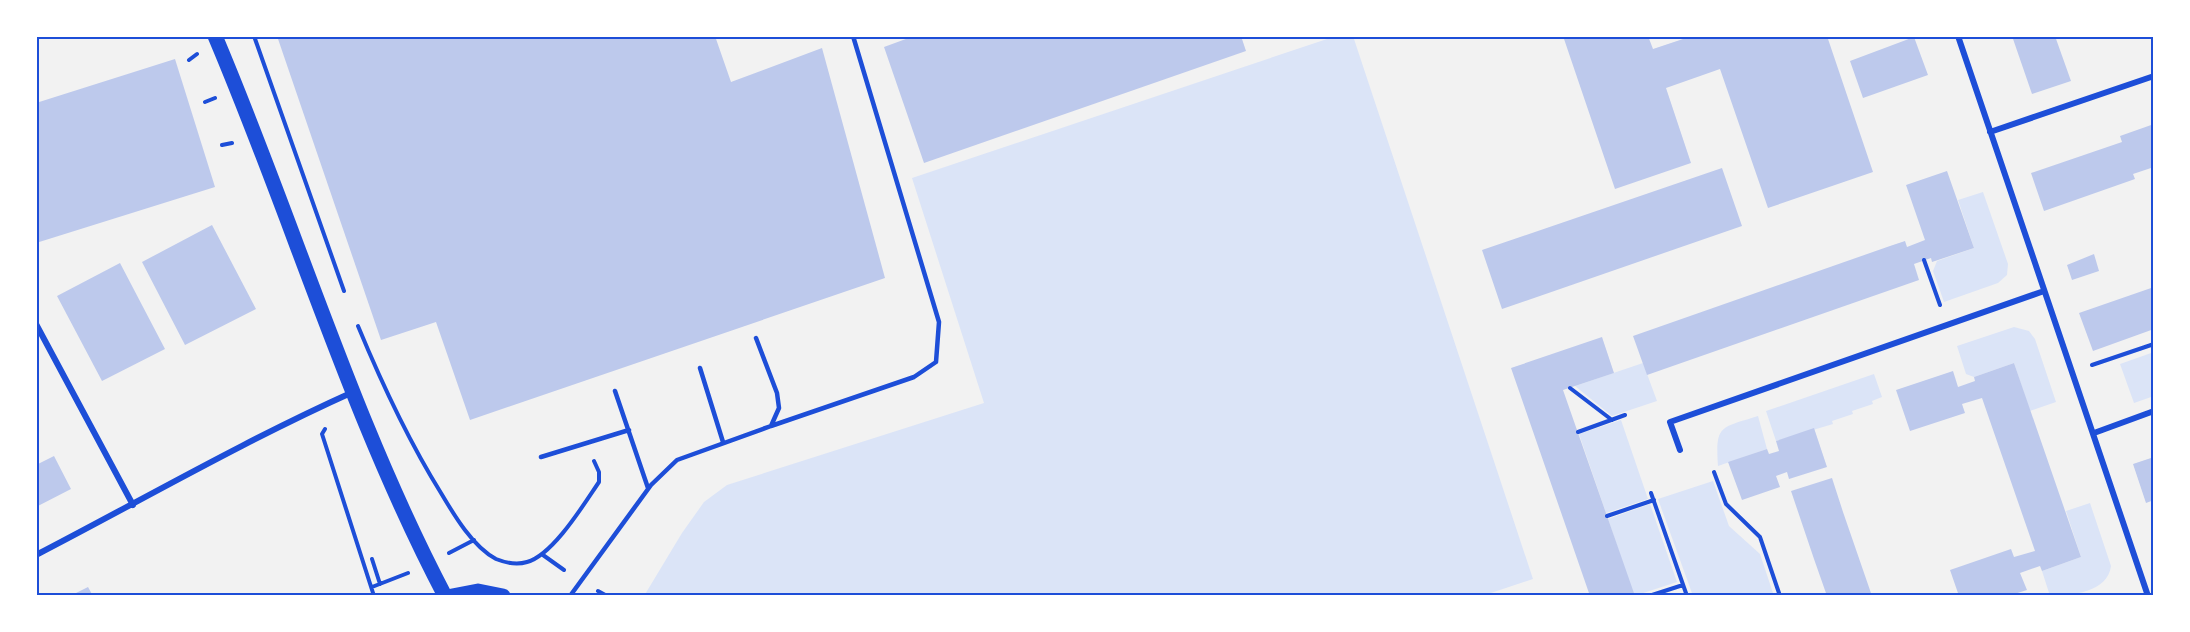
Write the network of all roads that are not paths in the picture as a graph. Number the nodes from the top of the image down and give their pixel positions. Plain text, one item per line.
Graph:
1 (215, 36) edge
2 (853, 36) edge
3 (1958, 36) edge
4 (2154, 76) edge
5 (1990, 132) junction
6 (2044, 291) junction
7 (36, 324) edge
8 (756, 338) dead end
9 (700, 368) dead end
10 (615, 391) dead end
11 (353, 392) junction
12 (2154, 411) edge
13 (771, 426) junction
14 (629, 430) junction
15 (2094, 433) junction
16 (723, 442) junction
17 (1680, 450) dead end
18 (541, 457) dead end
19 (648, 488) junction
20 (133, 505) junction
21 (36, 555) edge
22 (445, 596) edge
23 (452, 596) edge
24 (503, 596) edge
25 (570, 596) edge
26 (2147, 596) edge

1 - 11 main road
2 - 13 lane
3 - 5 street
4 - 5 street
5 - 6 street
6 - 15 street
6 - 17 street
7 - 20 street
8 - 13 lane
9 - 16 lane
10 - 14 lane
11 - 20 street
11 - 22 main road
12 - 15 street
13 - 16 lane
14 - 18 lane
14 - 19 lane
15 - 26 street
16 - 19 lane
19 - 25 lane
20 - 21 street
23 - 24 main road

